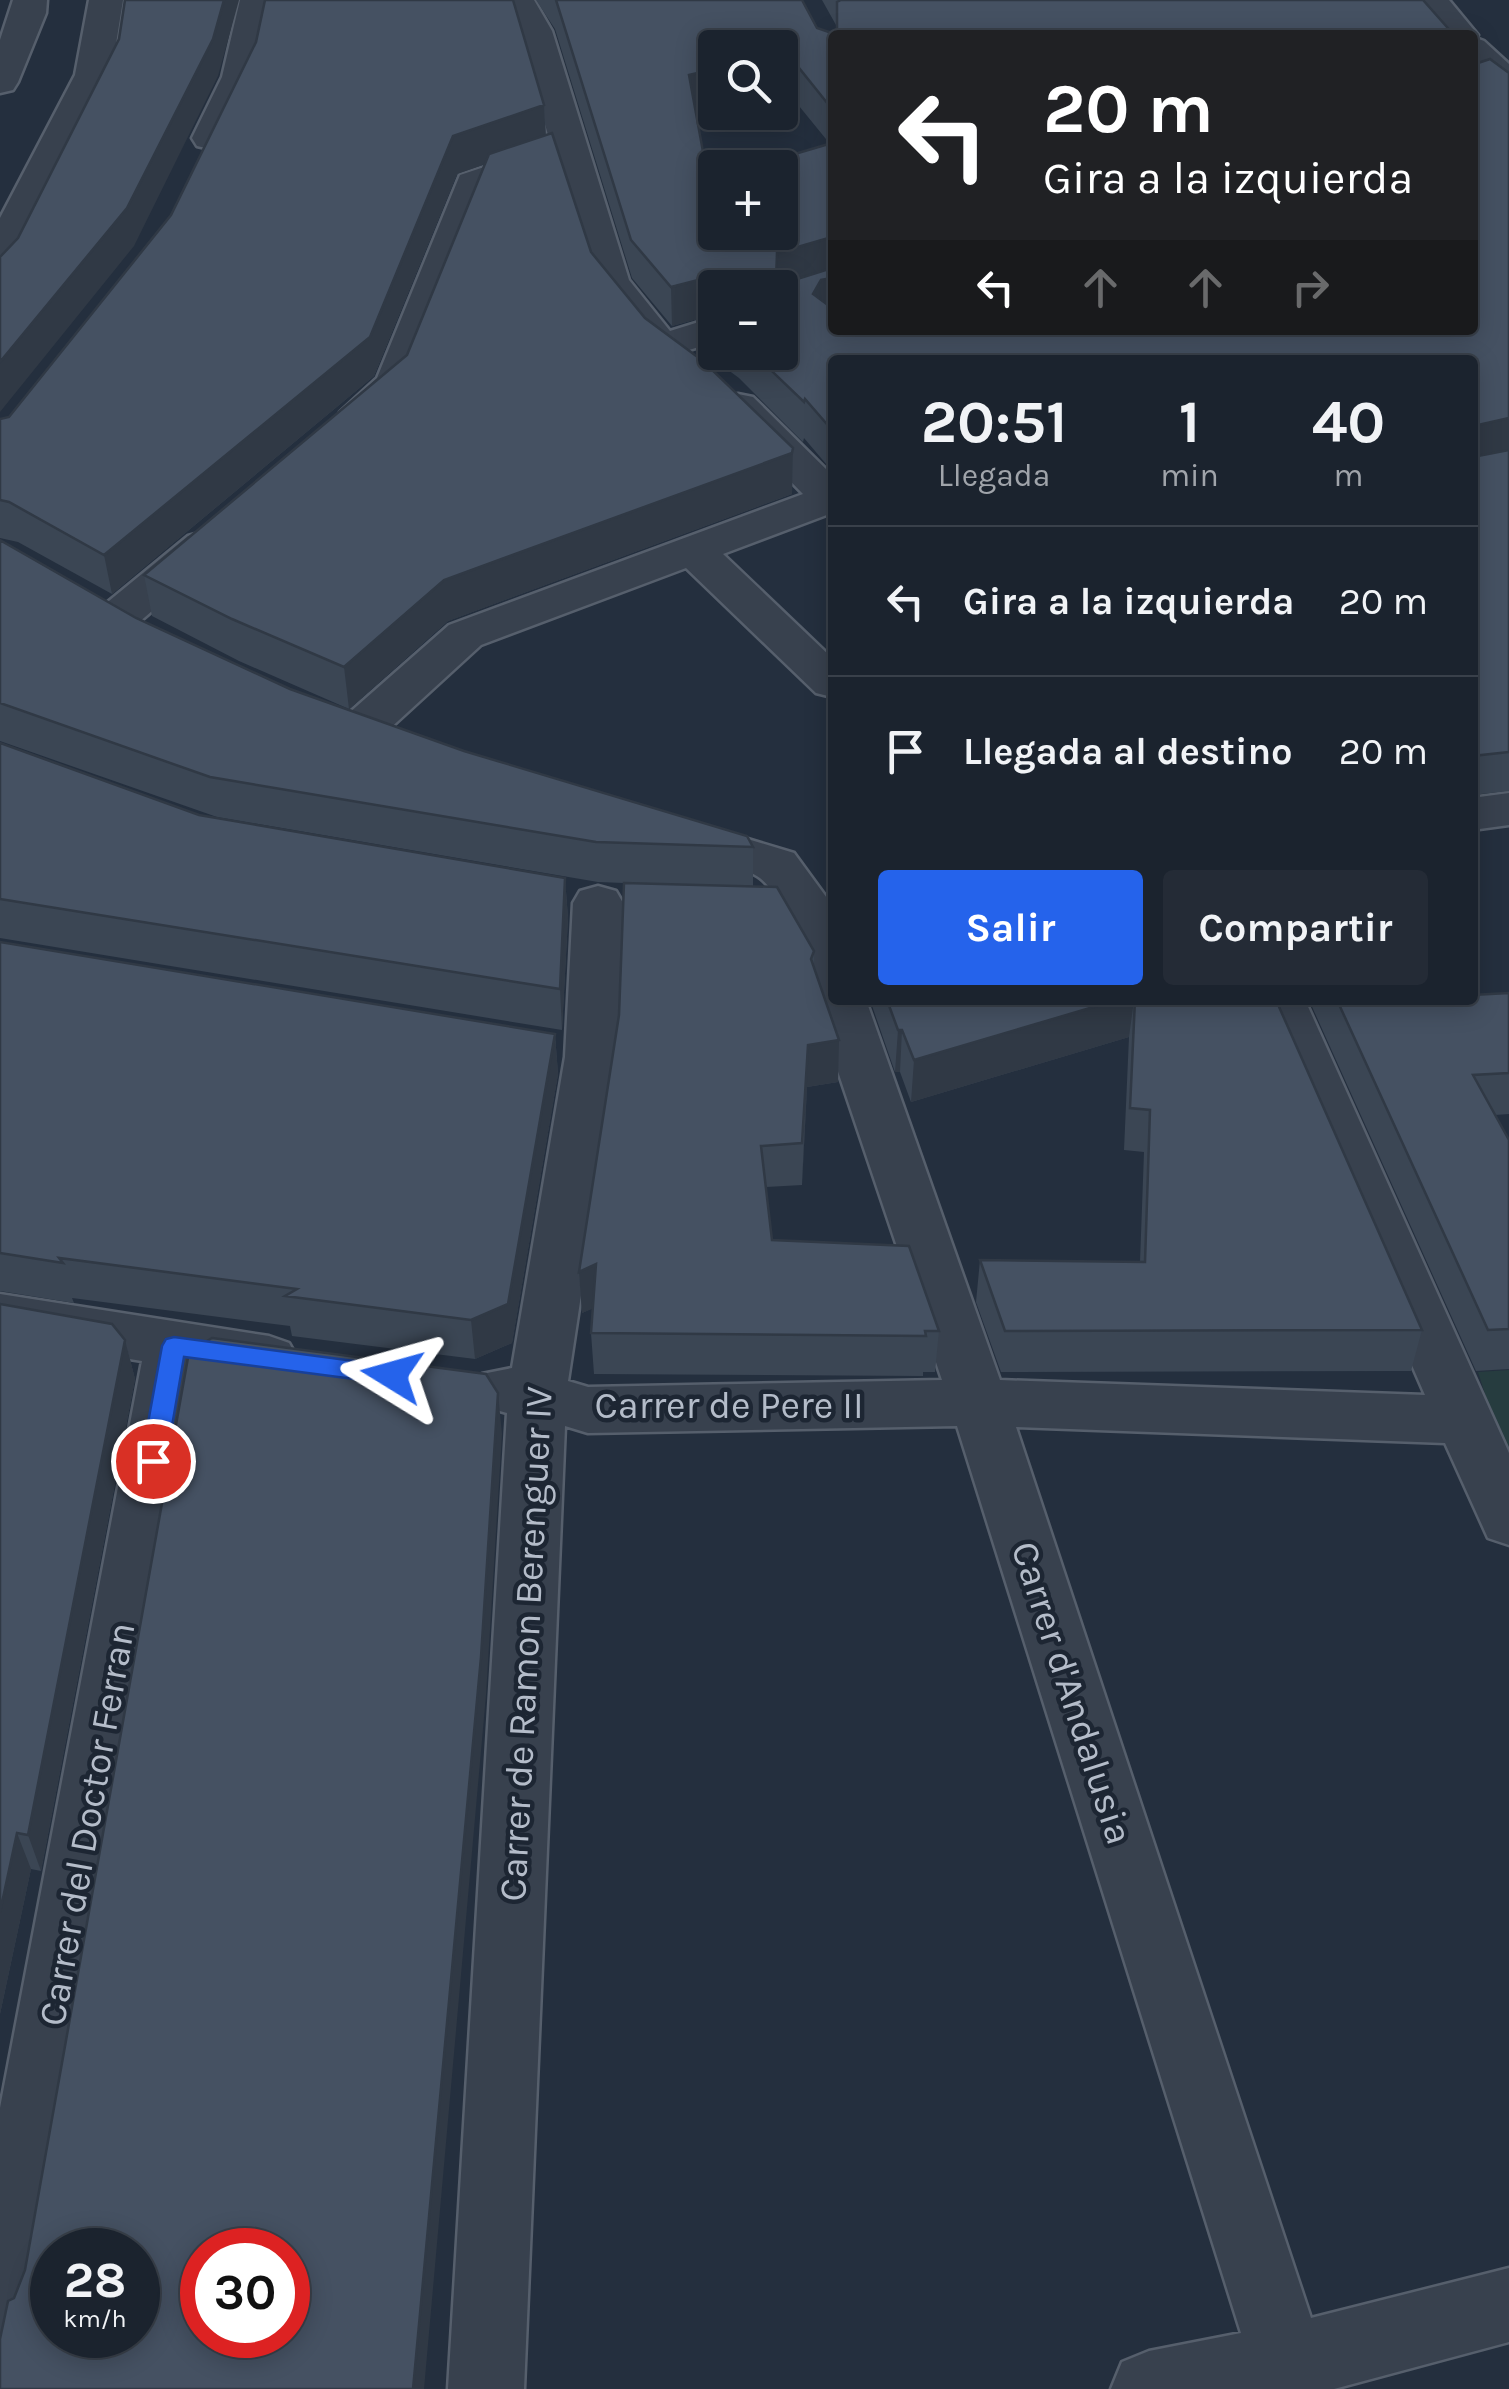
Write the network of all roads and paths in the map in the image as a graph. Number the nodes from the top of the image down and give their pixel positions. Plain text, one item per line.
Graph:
1 (30, 0) edge
2 (106, 0) edge
3 (257, 0) edge
4 (517, 0) edge
5 (1430, 0) edge
6 (1457, 30) edge
7 (0, 82) edge
8 (572, 150) junction
9 (198, 164) edge
10 (0, 247) edge
11 (698, 350) edge
12 (687, 364) junction
13 (336, 434) edge
14 (828, 494) edge
15 (828, 499) edge
16 (232, 521) edge
17 (693, 550) junction
18 (115, 620) edge
19 (828, 679) edge
20 (412, 750) edge
21 (1509, 809) edge
22 (1478, 813) edge
23 (649, 825) edge
24 (597, 901) dead end
25 (820, 901) edge
26 (747, 910) edge
27 (828, 952) edge
28 (842, 1005) edge
29 (1281, 1005) edge
30 (0, 1316) edge
31 (174, 1346) junction
32 (327, 1366) edge
33 (461, 1384) edge
34 (537, 1394) junction
35 (979, 1402) junction
36 (1466, 1420) junction
37 (1509, 1520) edge
38 (0, 2302) edge
39 (1509, 2305) edge
40 (1292, 2376) edge
41 (486, 2389) edge
42 (1149, 2389) edge

1 - 7 street
2 - 10 street
3 - 9 street
4 - 8 street
5 - 6 street
8 - 12 street
8 - 13 street
11 - 12 street
12 - 14 street
15 - 17 street
16 - 18 street
17 - 19 street
17 - 20 street
21 - 22 street
23 - 25 street
24 - 34 street, Carrer de Ramon Berenguer IV
25 - 26 street
25 - 27 street
28 - 35 street, Carrer d'Andalusia
29 - 36 street
30 - 31 street
31 - 32 street
31 - 38 street, Carrer del Doctor Ferran
33 - 34 street, Carrer de Pere II
34 - 35 street, Carrer de Pere II
34 - 41 street, Carrer de Ramon Berenguer IV
35 - 36 street, Carrer de Pere II
35 - 40 street, Carrer d'Andalusia
36 - 37 street
39 - 40 street
40 - 42 street

